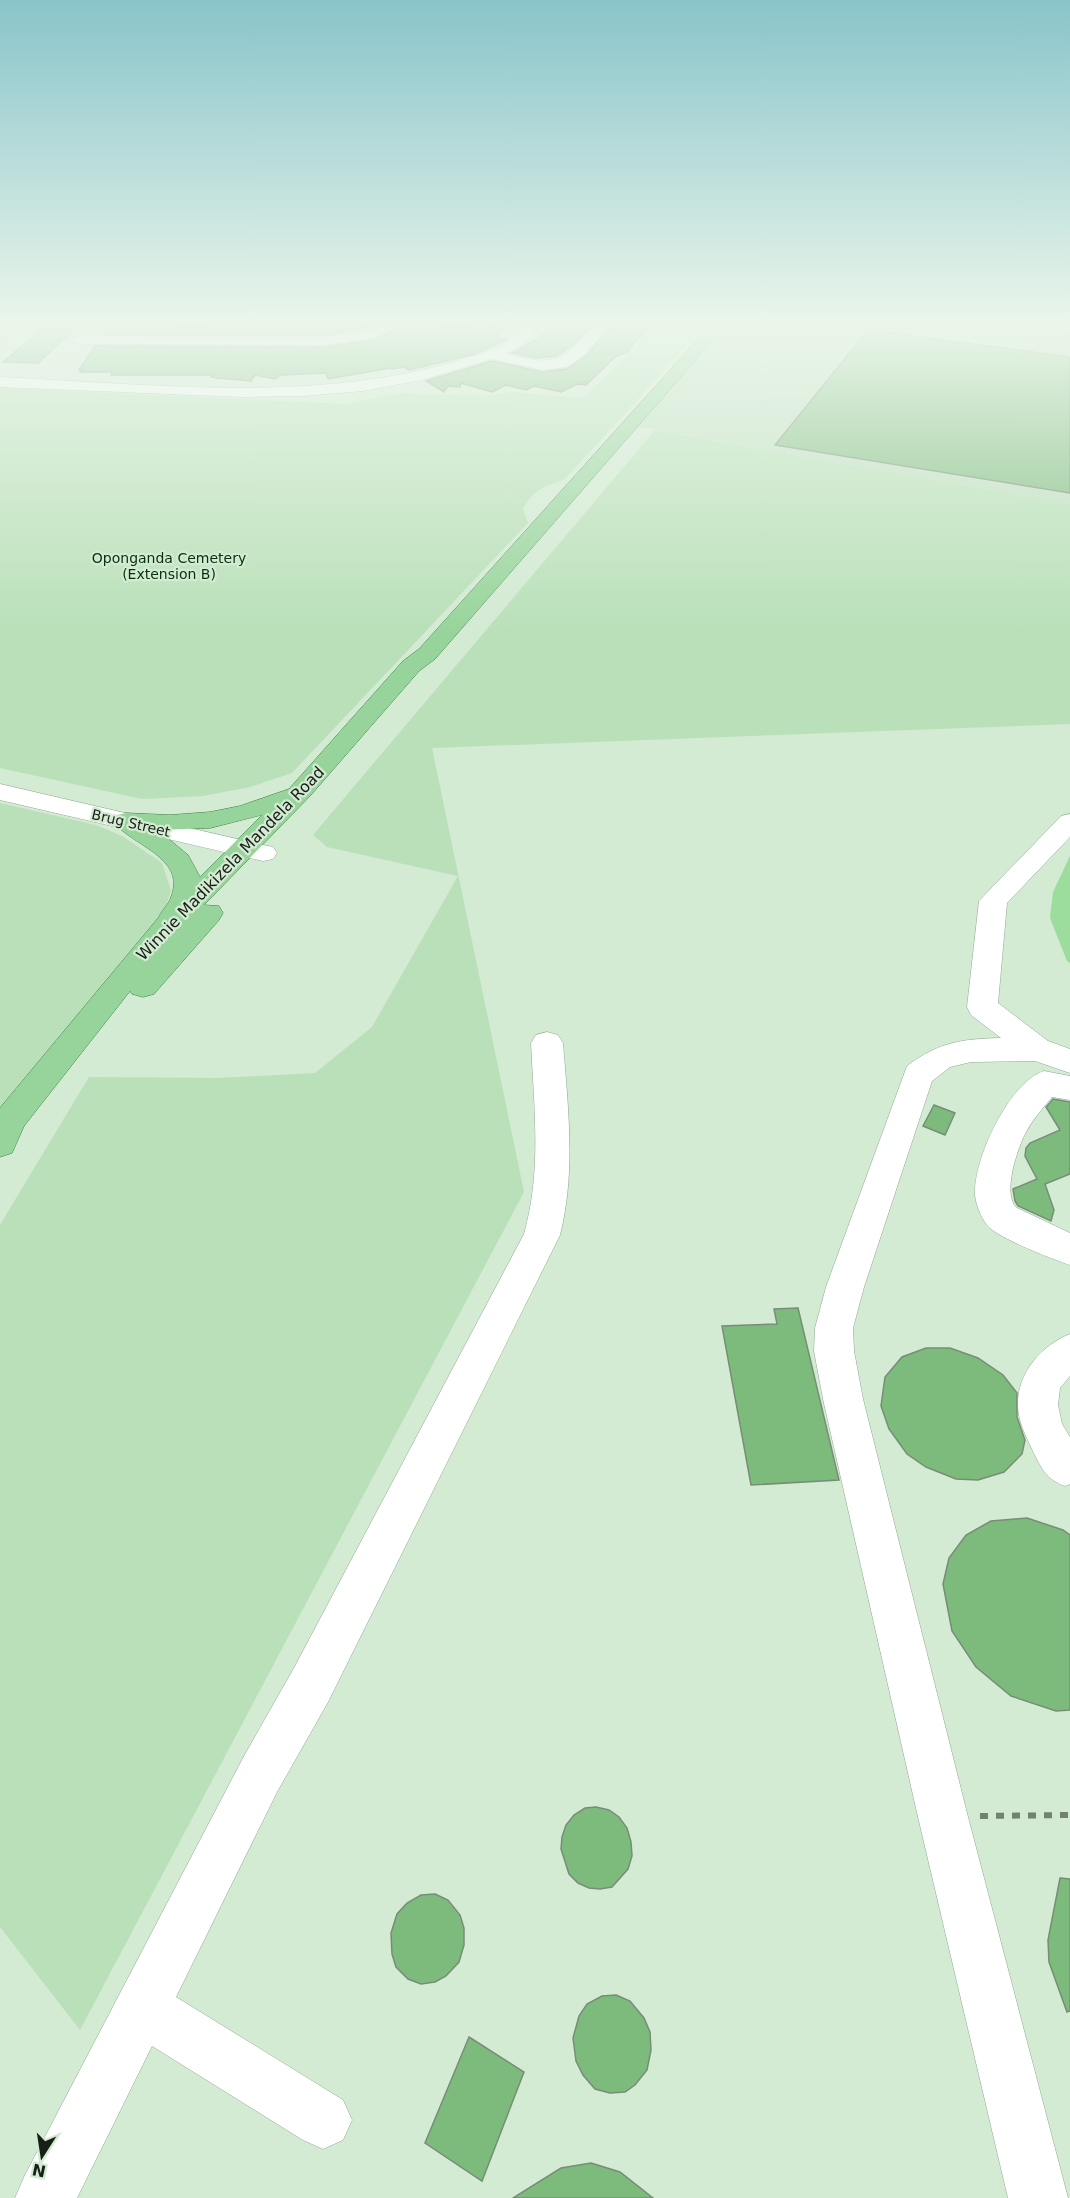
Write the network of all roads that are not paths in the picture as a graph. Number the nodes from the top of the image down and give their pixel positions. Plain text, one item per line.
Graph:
1 (628, 428) edge
2 (428, 654) junction
3 (301, 791) junction
4 (0, 792) edge
5 (126, 821) junction
6 (1070, 822) edge
7 (254, 851) junction
8 (159, 934) junction
9 (982, 1006) junction
10 (547, 1043) dead end
11 (1054, 1055) edge
12 (940, 1058) junction
13 (1070, 1088) edge
14 (1, 1142) edge
15 (1070, 1250) edge
16 (1070, 1352) edge
17 (1065, 1466) dead end
18 (142, 2008) junction
19 (323, 2120) dead end
20 (45, 2198) edge
21 (1038, 2198) edge

1 - 2 main road, Winnie Madikizela Mandela Road
2 - 3 main road, Winnie Madikizela Mandela Road
2 - 7 main road, Winnie Madikizela Mandela Road
3 - 5 main road
3 - 7 main road, Winnie Madikizela Mandela Road
4 - 5 street, Brug Street
5 - 7 street, Brug Street
5 - 8 main road
6 - 9 street
7 - 8 main road, Winnie Madikizela Mandela Road
7 - 14 main road, Winnie Madikizela Mandela Road
8 - 14 main road, Winnie Madikizela Mandela Road
9 - 11 street
9 - 12 street
10 - 18 street
11 - 12 street
12 - 21 street
13 - 15 street
16 - 17 street
18 - 19 street
18 - 20 street

